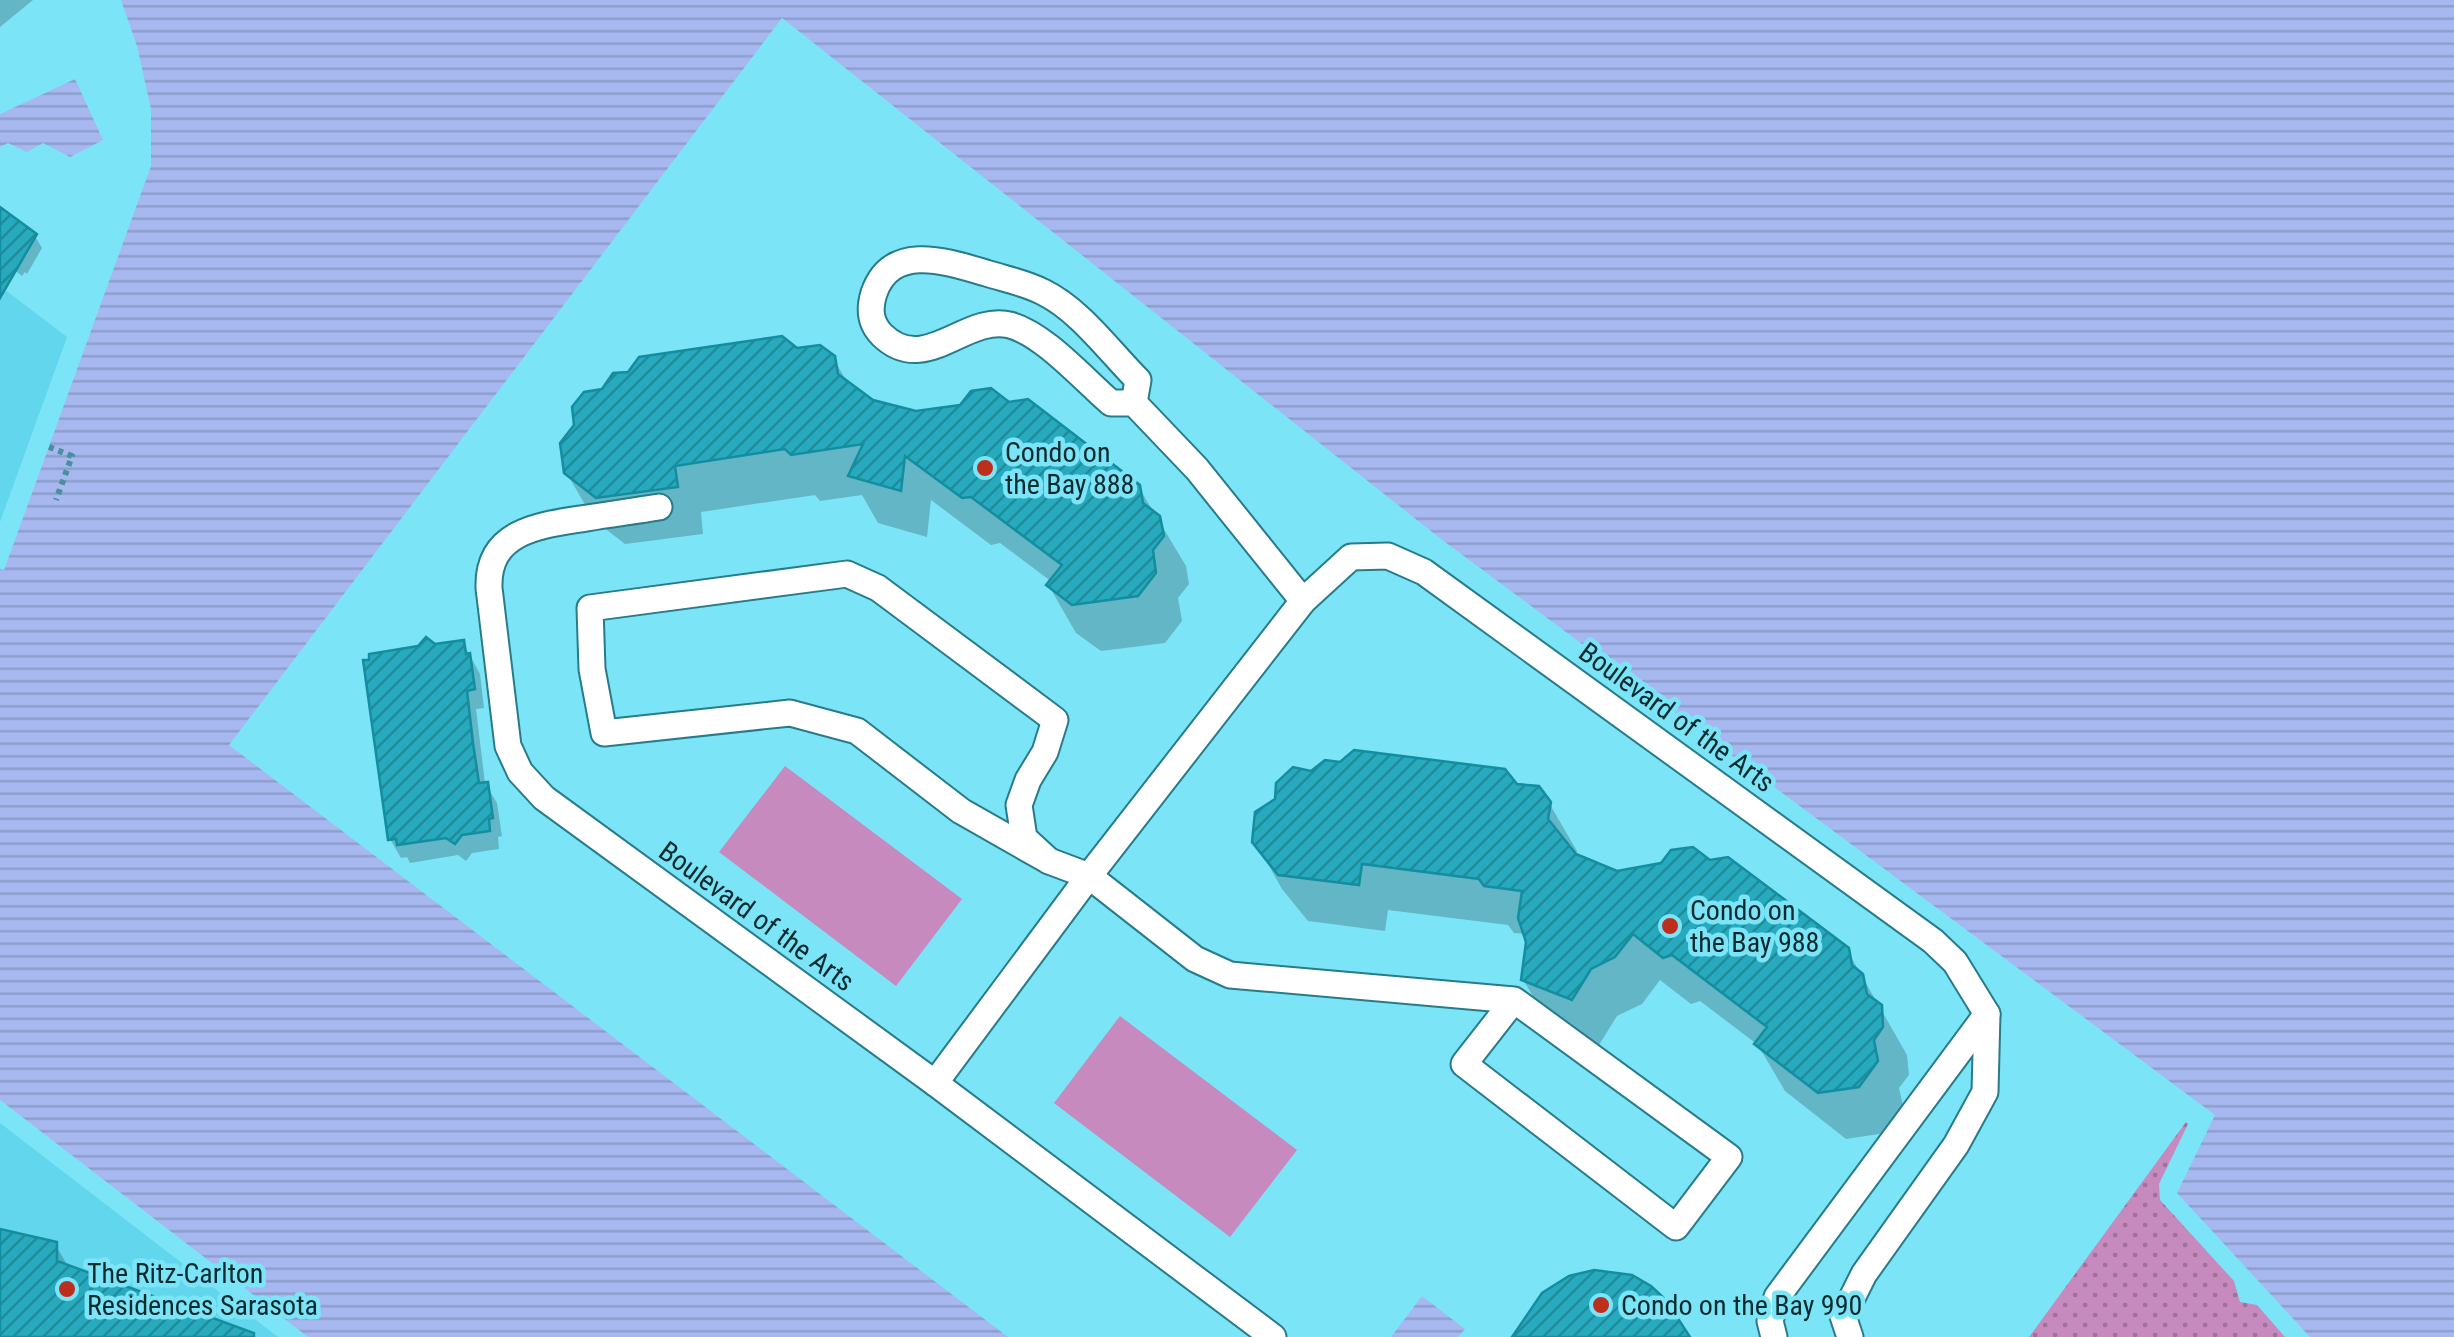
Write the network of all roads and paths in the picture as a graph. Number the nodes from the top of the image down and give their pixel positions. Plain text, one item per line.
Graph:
1 (1134, 403) junction
2 (49, 447) dead end
3 (56, 500) dead end
4 (659, 507) dead end
5 (1303, 600) junction
6 (1049, 861) junction
7 (1089, 876) junction
8 (1514, 1000) junction
9 (1987, 1014) junction
10 (934, 1082) junction
11 (1273, 1337) edge
12 (1774, 1337) edge
13 (1850, 1337) edge

1 - 1 lane
1 - 5 lane
2 - 3 path
4 - 10 lane, Boulevard of the Arts
5 - 7 lane, Boulevard of the Arts
5 - 9 lane, Boulevard of the Arts
6 - 6 lane
6 - 7 lane
7 - 8 lane
7 - 10 lane, Boulevard of the Arts
8 - 8 lane
9 - 12 lane
9 - 13 lane
10 - 11 lane, Boulevard of the Arts

